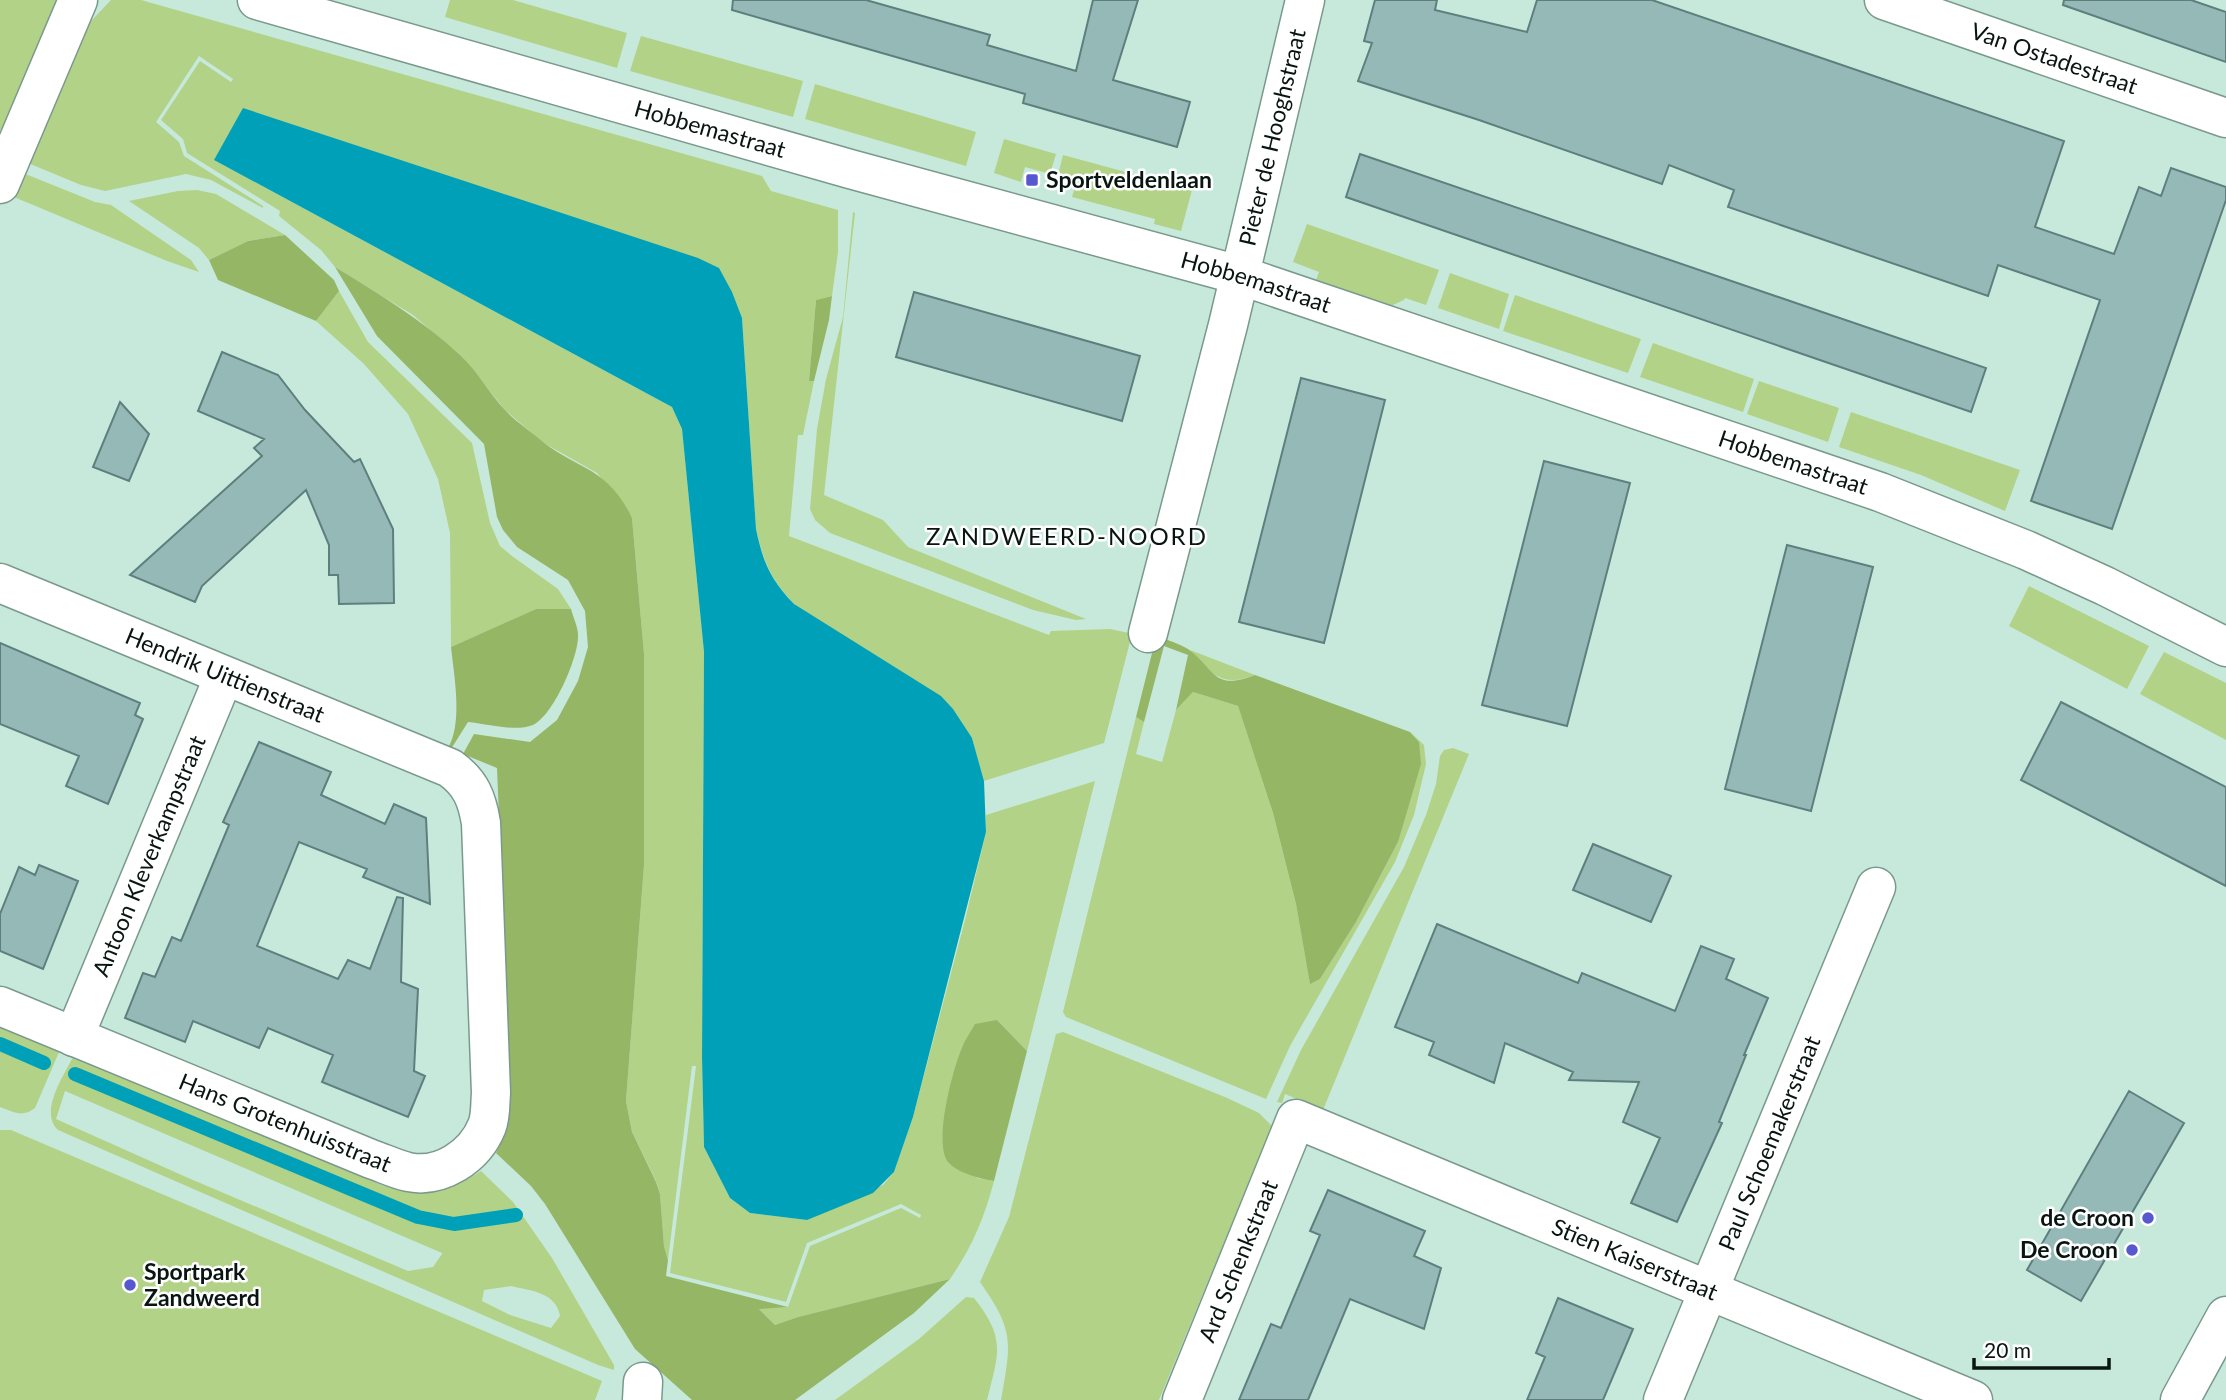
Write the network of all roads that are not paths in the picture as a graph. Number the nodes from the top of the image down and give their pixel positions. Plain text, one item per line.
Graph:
1 (78, 0) edge
2 (1305, 0) edge
3 (1884, 0) edge
4 (265, 1) edge
5 (2226, 118) edge
6 (3, 169) edge
7 (1239, 275) junction
8 (0, 583) edge
9 (1148, 633) dead end
10 (2226, 647) edge
11 (224, 676) junction
12 (450, 768) joint
13 (1876, 887) dead end
14 (0, 1006) edge
15 (74, 1037) junction
16 (1296, 1119) joint
17 (1709, 1289) junction
18 (2226, 1316) edge
19 (1182, 1400) edge
20 (1663, 1400) edge
21 (1973, 1400) edge
22 (2180, 1400) edge

1 - 6 street
2 - 7 street, Pieter de Hooghstraat
3 - 5 street, Van Ostadestraat
4 - 7 street, Hobbemastraat
7 - 9 street
7 - 10 street, Hobbemastraat
8 - 11 street, Hendrik Uittienstraat
11 - 12 street, Hendrik Uittienstraat
11 - 15 street, Antoon Kleverkampstraat
12 - 15 street, Hans Grotenhuisstraat
13 - 17 street, Paul Schoemakerstraat
14 - 15 street, Hans Grotenhuisstraat
16 - 17 street, Stien Kaiserstraat
16 - 19 street, Ard Schenkstraat
17 - 20 street, Paul Schoemakerstraat
17 - 21 street, Stien Kaiserstraat
18 - 22 street

